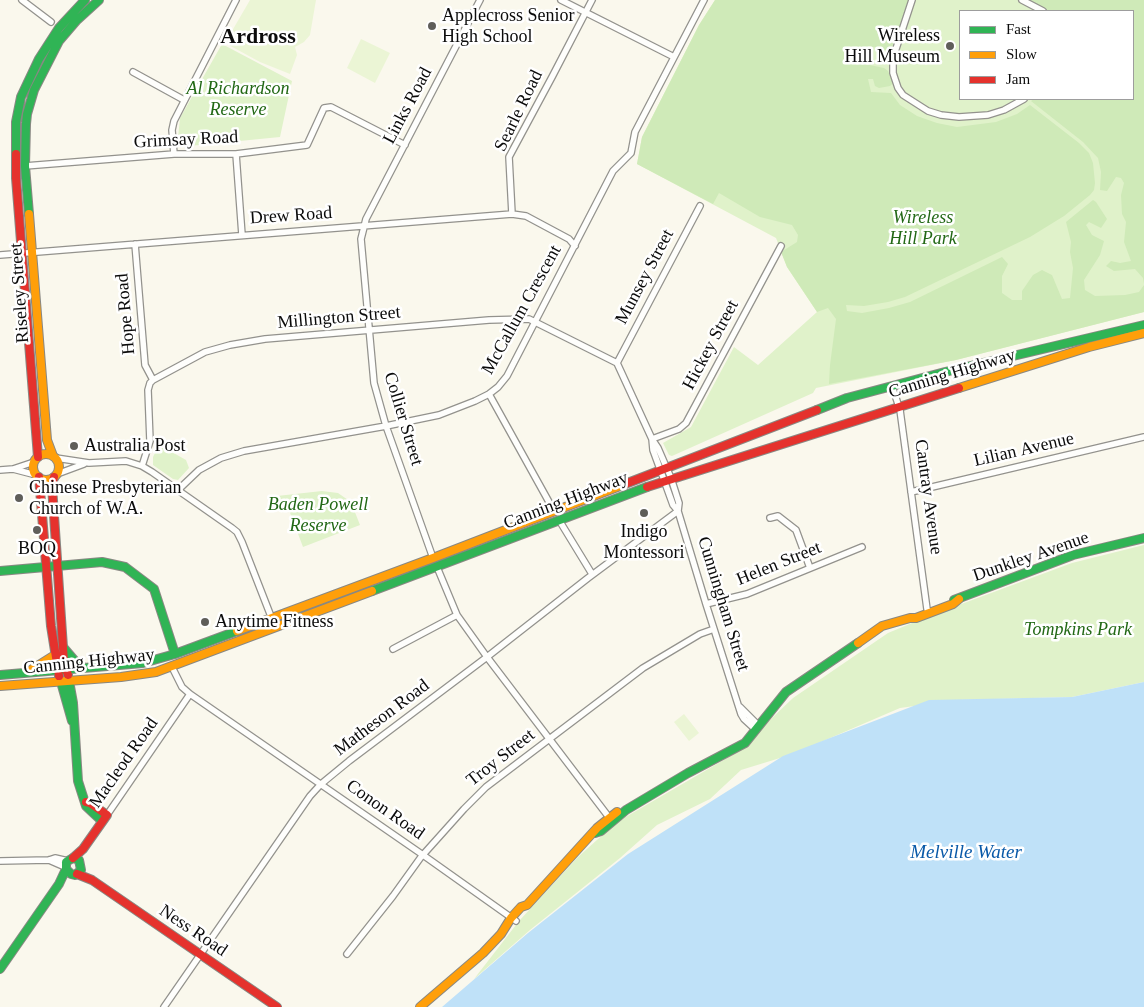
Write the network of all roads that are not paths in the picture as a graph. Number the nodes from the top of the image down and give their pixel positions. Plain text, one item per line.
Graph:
1 (22, 0) edge
2 (85, 0) edge
3 (99, 0) edge
4 (236, 0) edge
5 (480, 0) edge
6 (561, 0) edge
7 (592, 0) edge
8 (704, 0) edge
9 (912, 0) edge
10 (1022, 0) edge
11 (1041, 10) edge
12 (585, 13) junction
13 (68, 18) junction
14 (51, 22) junction
15 (63, 30) junction
16 (674, 57) junction
17 (132, 72) dead end
18 (184, 100) junction
19 (1022, 100) edge
20 (405, 145) junction
21 (174, 154) junction
22 (236, 154) junction
23 (25, 166) junction
24 (700, 206) dead end
25 (512, 214) junction
26 (364, 225) junction
27 (242, 235) junction
28 (135, 244) junction
29 (575, 246) junction
30 (781, 246) dead end
31 (32, 253) junction
32 (22, 254) junction
33 (0, 256) edge
34 (535, 323) junction
35 (1144, 325) edge
36 (368, 330) junction
37 (1144, 333) edge
38 (617, 363) junction
39 (153, 380) junction
40 (892, 386) junction
41 (489, 394) junction
42 (899, 406) junction
43 (386, 426) junction
44 (1144, 437) edge
45 (652, 440) junction
46 (54, 457) junction
47 (36, 459) junction
48 (89, 463) junction
49 (142, 466) junction
50 (663, 468) junction
51 (12, 469) junction
52 (0, 470) edge
53 (55, 475) junction
54 (38, 476) junction
55 (667, 479) junction
56 (178, 490) junction
57 (912, 492) junction
58 (554, 510) junction
59 (678, 511) junction
60 (770, 518) dead end
61 (559, 520) junction
62 (1144, 538) edge
63 (862, 547) dead end
64 (433, 558) junction
65 (46, 566) junction
66 (57, 566) junction
67 (437, 567) junction
68 (810, 568) junction
69 (0, 571) edge
70 (592, 574) junction
71 (706, 604) junction
72 (928, 611) junction
73 (457, 615) junction
74 (272, 618) junction
75 (275, 628) junction
76 (714, 629) junction
77 (63, 647) junction
78 (393, 649) dead end
79 (175, 654) junction
80 (54, 655) junction
81 (487, 657) junction
82 (172, 667) junction
83 (84, 668) junction
84 (62, 669) junction
85 (28, 672) junction
86 (0, 675) edge
87 (65, 681) junction
88 (0, 686) edge
89 (190, 694) junction
90 (756, 727) junction
91 (549, 738) junction
92 (321, 784) junction
93 (104, 818) junction
94 (611, 820) junction
95 (423, 855) junction
96 (0, 861) edge
97 (73, 867) junction
98 (513, 919) junction
99 (200, 954) junction
100 (347, 954) dead end
101 (0, 969) edge
102 (164, 1007) edge
103 (277, 1007) edge
104 (420, 1007) edge

1 - 14 street
2 - 13 main road, Riseley Street
3 - 15 main road, Riseley Street
4 - 18 street
5 - 20 street, Links Road
6 - 12 street
7 - 12 street, Searle Road
8 - 16 street, McCallum Crescent
9 - 19 street
10 - 11 street
12 - 16 street
12 - 25 street, Searle Road
13 - 14 main road
13 - 15 main road, Riseley Street
14 - 15 main road
15 - 23 main road, Riseley Street
15 - 32 main road, Riseley Street
16 - 29 street, McCallum Crescent
17 - 18 street
18 - 21 street
20 - 22 street, Grimsay Road
20 - 26 street, Links Road
21 - 22 street, Grimsay Road
21 - 23 street, Grimsay Road
22 - 27 street
23 - 31 main road, Riseley Street
24 - 38 street, Munsey Street
25 - 26 street, Drew Road
25 - 29 street, Drew Road
26 - 27 street, Drew Road
26 - 36 street, Collier Street
27 - 28 street, Drew Road
28 - 31 street, Drew Road
28 - 39 street, Hope Road
29 - 34 street, McCallum Crescent
30 - 45 street, Hickey Street
31 - 32 street, Drew Road
31 - 46 main road, Riseley Street
32 - 33 street, Drew Road
32 - 47 main road, Riseley Street
34 - 36 street, Millington Street
34 - 38 street
34 - 41 street, McCallum Crescent
35 - 40 main road, Canning Highway
36 - 39 street, Millington Street
36 - 43 street, Collier Street
37 - 42 main road, Canning Highway
38 - 45 street, Cunningham Street
39 - 49 street
40 - 42 street, Cantray Avenue
40 - 50 main road, Canning Highway
41 - 43 street, McCallum Crescent
41 - 58 street
42 - 55 main road, Canning Highway
42 - 57 street, Cantray Avenue
43 - 56 street, McCallum Crescent
43 - 64 street, Collier Street
44 - 57 street, Lilian Avenue
45 - 50 street, Cunningham Street
46 - 47 main road
46 - 48 street
46 - 53 main road, Riseley Street
47 - 51 street
47 - 54 main road, Riseley Street
48 - 49 street
48 - 53 street
49 - 56 street
50 - 55 street, Cunningham Street
50 - 58 main road, Canning Highway
51 - 52 street
51 - 54 street
53 - 54 main road
53 - 66 main road, Riseley Street
54 - 65 main road, Riseley Street
55 - 59 street, Cunningham Street
55 - 61 main road, Canning Highway
56 - 74 street
57 - 72 street, Cantray Avenue
58 - 64 main road, Canning Highway
59 - 70 street, Matheson Road
59 - 71 street, Cunningham Street
60 - 68 street
61 - 67 main road, Canning Highway
61 - 70 street
62 - 72 main road, Dunkley Avenue
63 - 68 street, Helen Street
64 - 74 main road, Canning Highway
65 - 66 main road
65 - 69 main road
65 - 80 main road, Riseley Street
66 - 77 main road, Riseley Street
66 - 79 main road
67 - 73 street
67 - 75 main road, Canning Highway
68 - 71 street, Helen Street
70 - 81 street, Matheson Road
71 - 76 street, Cunningham Street
72 - 90 main road, Dunkley Avenue
73 - 78 street
73 - 81 street
74 - 75 street
74 - 79 main road, Canning Highway
75 - 82 main road, Canning Highway
76 - 90 street, Cunningham Street
76 - 91 street, Troy Street
77 - 83 main road
77 - 84 main road, Riseley Street
79 - 83 main road, Canning Highway
80 - 84 main road, Riseley Street
80 - 85 main road
81 - 91 street
81 - 92 street, Matheson Road
82 - 87 main road, Canning Highway
82 - 89 street, Conon Road
83 - 84 main road, Canning Highway
84 - 85 main road, Canning Highway
84 - 87 main road, Riseley Street
85 - 86 main road, Canning Highway
87 - 88 main road, Canning Highway
87 - 93 main road, Riseley Street
89 - 92 street, Conon Road
89 - 93 street, Macleod Road
90 - 94 main road, Dunkley Avenue
91 - 94 street
91 - 95 street, Troy Street
92 - 95 street, Conon Road
92 - 99 street, Matheson Road
93 - 97 main road, Macleod Road
94 - 98 main road, Dunkley Avenue
95 - 98 street, Conon Road
95 - 100 street, Troy Street
96 - 97 street
97 - 99 main road, Ness Road
97 - 101 main road, Macleod Road
98 - 104 main road, Dunkley Avenue
99 - 102 street, Matheson Road
99 - 103 main road, Ness Road

